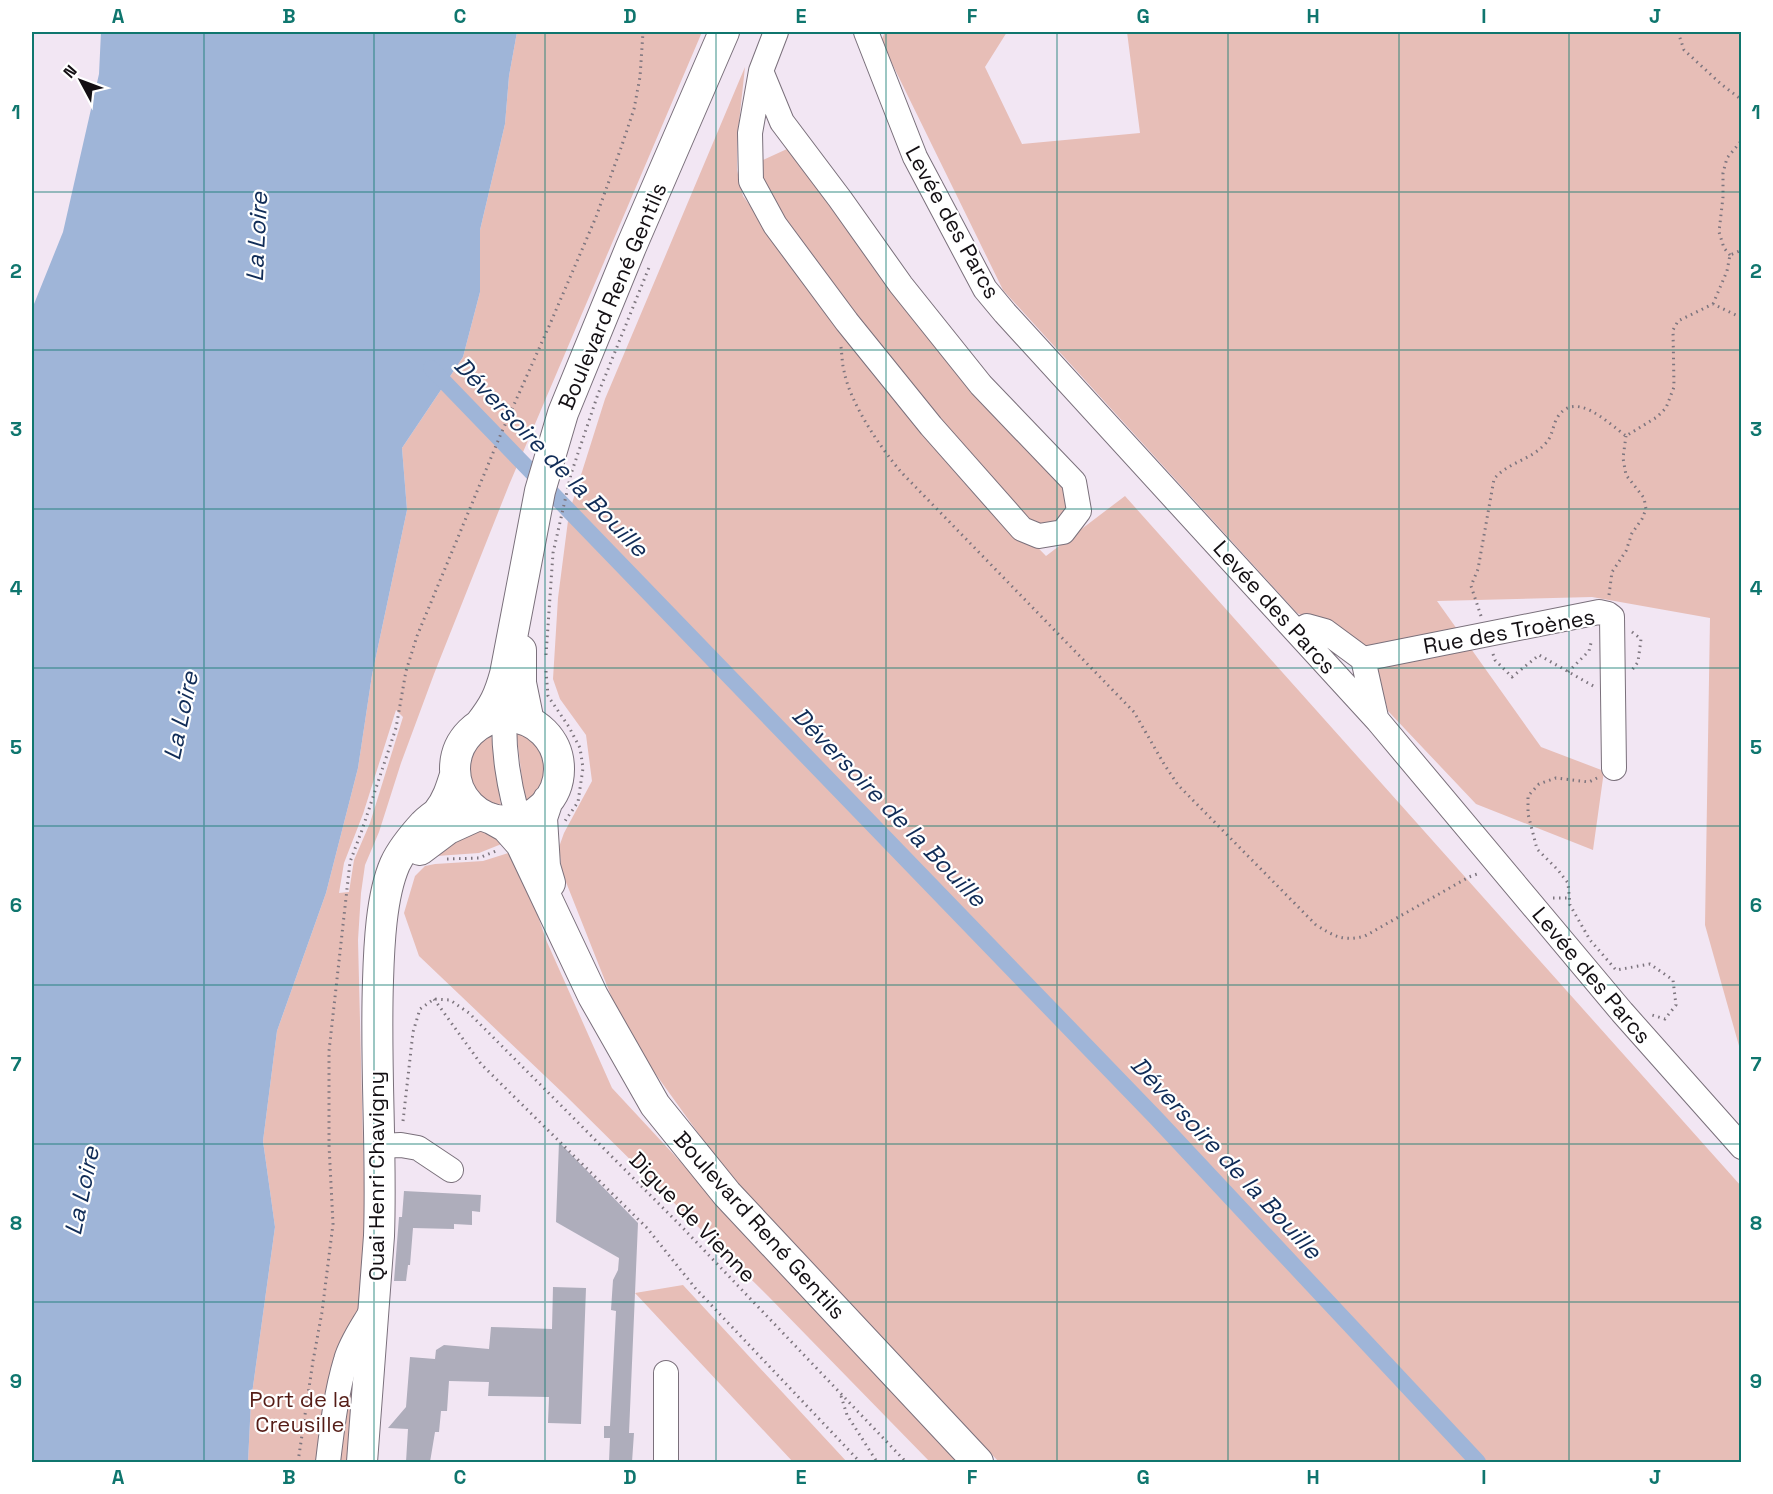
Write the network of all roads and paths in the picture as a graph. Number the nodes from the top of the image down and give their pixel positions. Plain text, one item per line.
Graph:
1 (643, 32) edge
2 (724, 32) edge
3 (776, 32) edge
4 (866, 32) edge
5 (1678, 32) edge
6 (761, 70) junction
7 (1742, 100) edge
8 (1742, 140) edge
9 (1742, 250) edge
10 (1730, 255) junction
11 (652, 259) dead end
12 (1713, 304) junction
13 (1742, 318) edge
14 (840, 340) dead end
15 (1626, 436) junction
16 (526, 569) junction
17 (1605, 615) junction
18 (1297, 631) junction
19 (1487, 634) junction
20 (1363, 659) junction
21 (1568, 672) junction
22 (1613, 698) junction
23 (1376, 719) junction
24 (504, 721) junction
25 (1614, 768) joint
26 (456, 775) junction
27 (555, 813) junction
28 (497, 817) junction
29 (500, 849) dead end
30 (446, 859) dead end
31 (1503, 870) junction
32 (388, 890) junction
33 (561, 930) junction
34 (1616, 970) junction
35 (434, 999) junction
36 (1618, 1007) junction
37 (390, 1146) junction
38 (1742, 1147) edge
39 (451, 1170) dead end
40 (375, 1305) junction
41 (666, 1372) dead end
42 (840, 1394) junction
43 (299, 1462) edge
44 (328, 1462) edge
45 (362, 1462) edge
46 (666, 1462) edge
47 (860, 1462) edge
48 (877, 1462) edge
49 (906, 1462) edge
50 (978, 1462) edge

1 - 43 path
2 - 16 main road, Boulevard René Gentils
3 - 6 street
4 - 18 street, Levée des Parcs
5 - 7 path
6 - 6 street
8 - 10 path
9 - 10 path
10 - 12 path
11 - 27 path
12 - 13 path
12 - 15 path
14 - 31 path
15 - 17 path
15 - 19 path
16 - 24 main road, Boulevard René Gentils
16 - 24 main road, Boulevard René Gentils
17 - 19 street, Rue des Troènes
17 - 21 path
17 - 22 street, Rue des Troènes
17 - 22 path
18 - 20 street
18 - 23 street, Levée des Parcs
19 - 20 street, Rue des Troènes
19 - 21 path
20 - 23 street
21 - 22 path
22 - 25 street, Rue des Troènes
23 - 31 street, Levée des Parcs
24 - 26 main road, Quai Henri Chavigny
24 - 27 main road, Boulevard René Gentils
24 - 28 street
25 - 34 path
26 - 28 main road, Boulevard René Gentils
26 - 32 main road, Quai Henri Chavigny
27 - 28 main road
27 - 33 main road, Boulevard René Gentils
28 - 32 main road
28 - 33 main road, Boulevard René Gentils
29 - 30 path
31 - 36 street, Levée des Parcs
32 - 37 main road, Quai Henri Chavigny
33 - 50 main road, Boulevard René Gentils
34 - 36 path
34 - 36 path
35 - 37 path
35 - 42 path, Digue de Vienne
35 - 47 path
36 - 38 street, Levée des Parcs
37 - 39 street
37 - 40 main road, Quai Henri Chavigny
40 - 44 street
40 - 45 main road, Quai Henri Chavigny
41 - 46 street
42 - 48 path
42 - 49 path, Digue de Vienne

